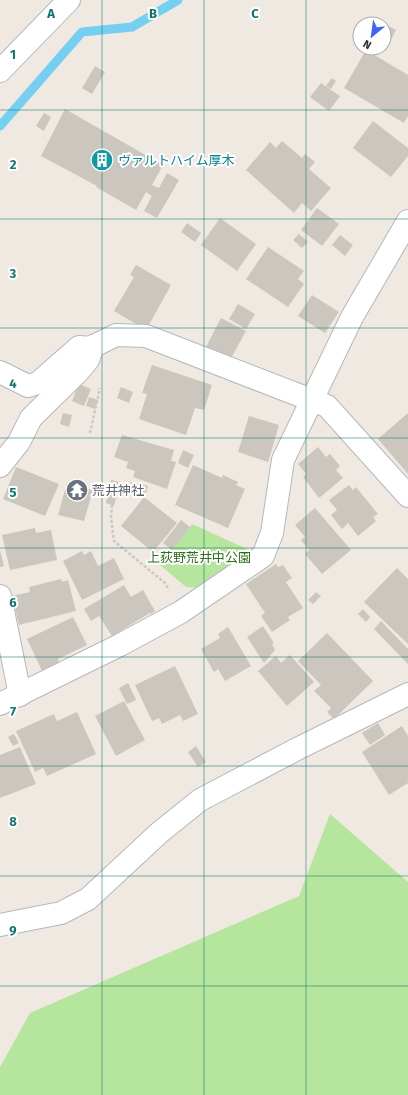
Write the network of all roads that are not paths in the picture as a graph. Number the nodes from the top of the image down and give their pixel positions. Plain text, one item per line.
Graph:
1 (69, 0) edge
2 (0, 71) edge
3 (408, 221) edge
4 (92, 346) junction
5 (0, 372) edge
6 (312, 402) junction
7 (0, 466) edge
8 (408, 496) edge
9 (0, 596) edge
10 (408, 694) edge
11 (20, 695) junction
12 (0, 704) edge
13 (0, 925) edge

1 - 2 street
3 - 6 street
4 - 5 street
4 - 6 street
4 - 7 street
6 - 8 street
6 - 11 street
9 - 11 street
10 - 13 street
11 - 12 street

